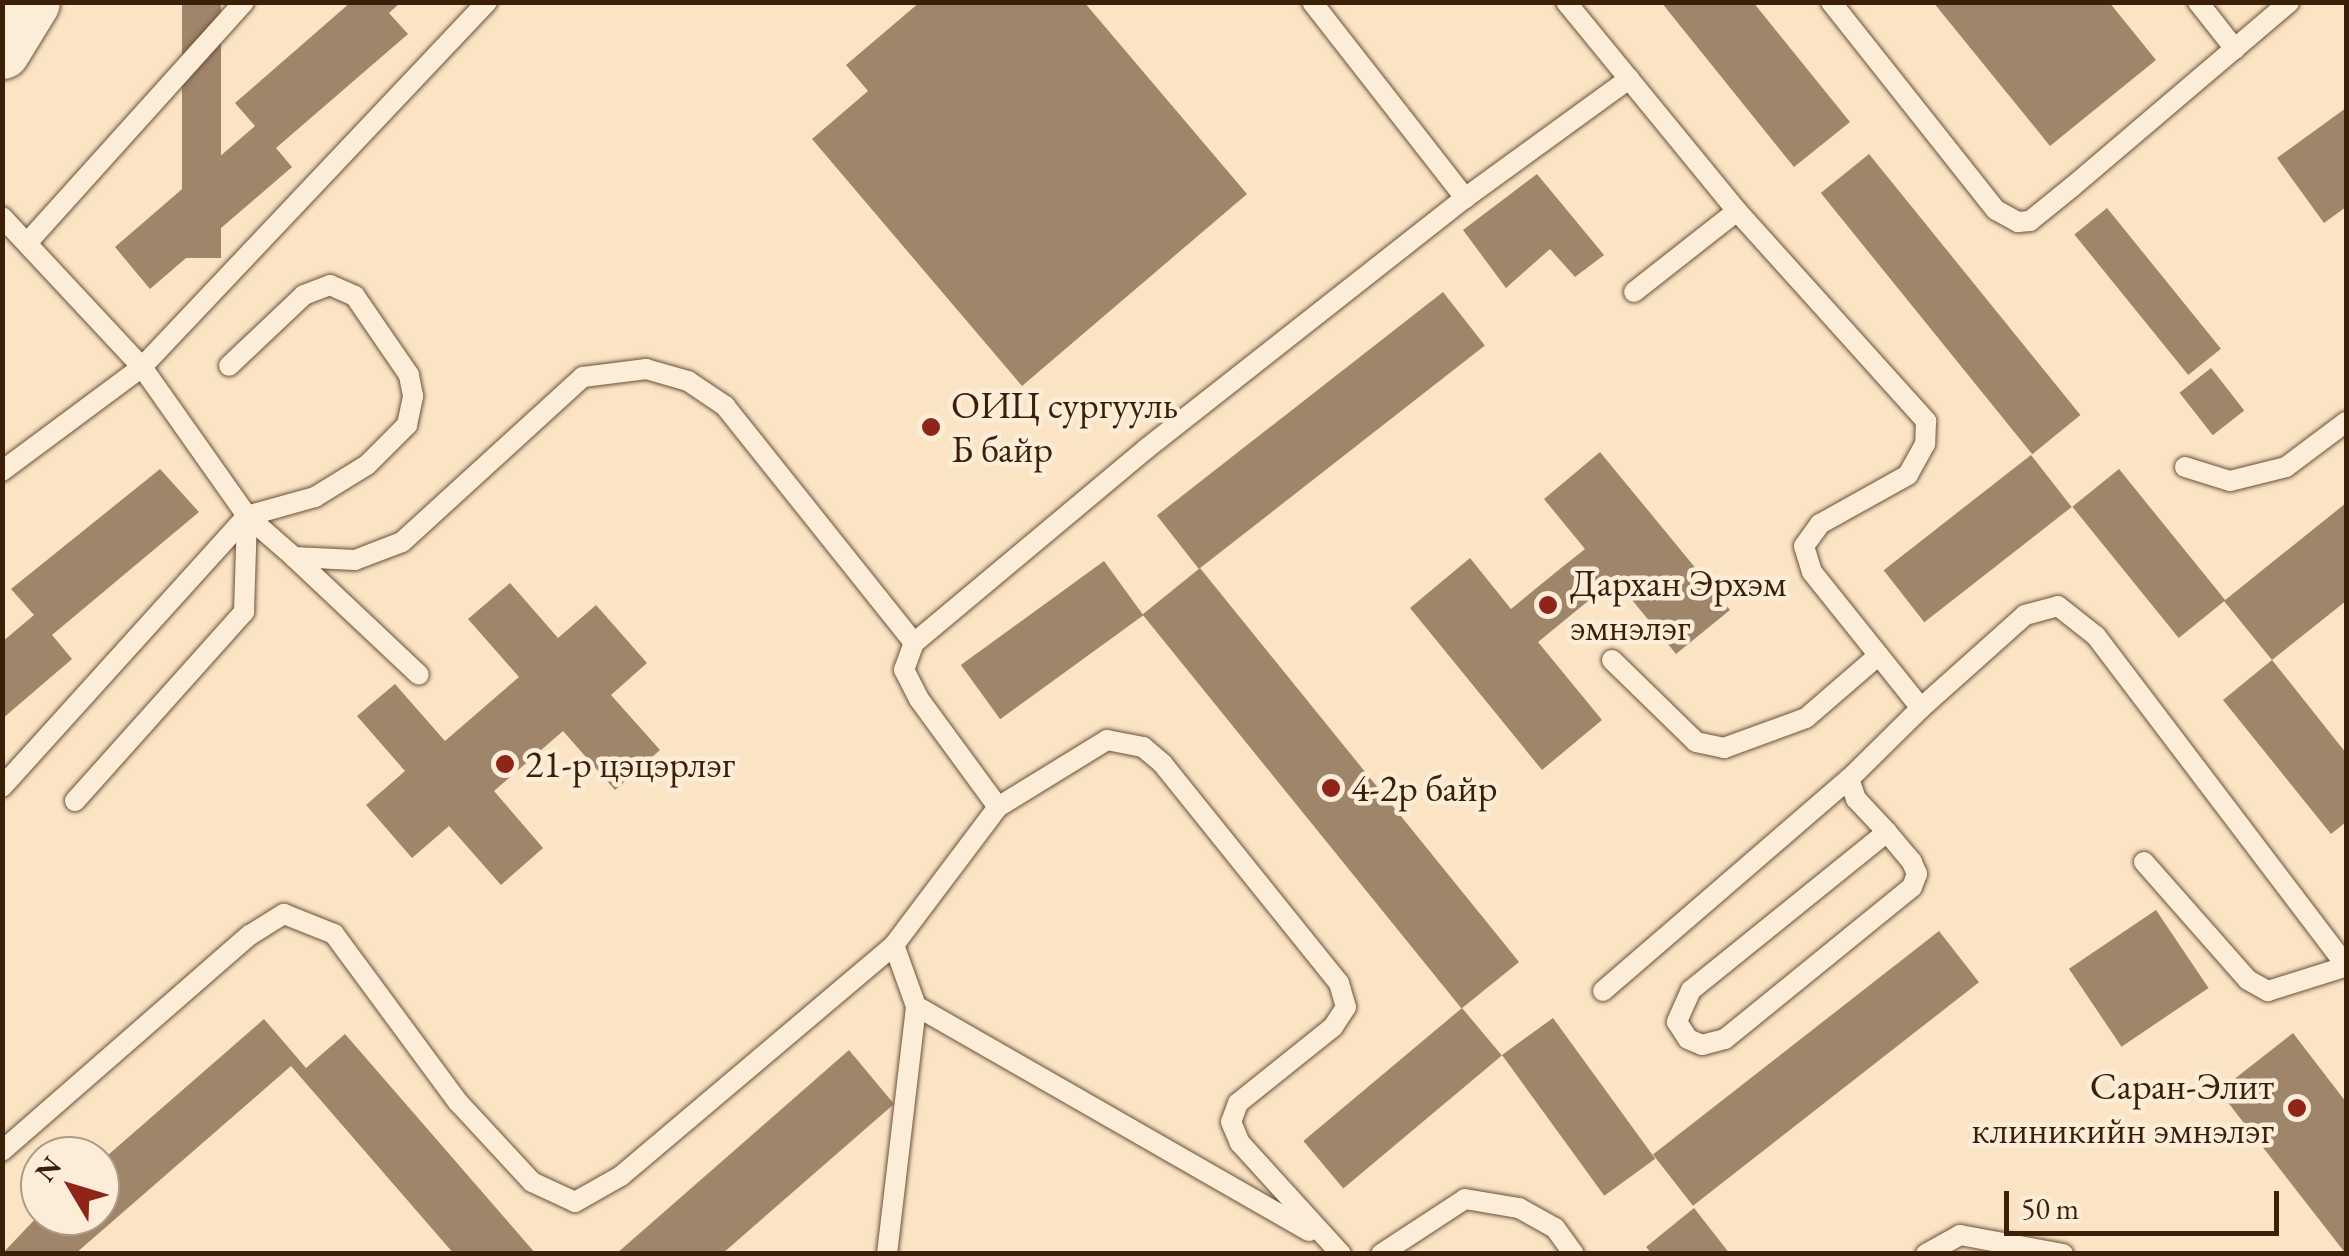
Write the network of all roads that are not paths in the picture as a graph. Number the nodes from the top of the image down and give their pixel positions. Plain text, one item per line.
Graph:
1 (32, 2) edge
2 (244, 2) edge
3 (487, 2) edge
4 (1312, 2) edge
5 (1566, 2) edge
6 (1831, 2) edge
7 (2198, 2) edge
8 (2290, 2) edge
9 (2235, 48) junction
10 (2, 51) edge
11 (1629, 78) junction
12 (1465, 198) junction
13 (1737, 211) junction
14 (2, 217) edge
15 (27, 244) junction
16 (1634, 292) dead end
17 (229, 366) dead end
18 (142, 367) junction
19 (2346, 422) edge
20 (2185, 468) dead end
21 (2, 471) edge
22 (247, 516) junction
23 (294, 557) junction
24 (914, 643) junction
25 (1879, 655) junction
26 (1612, 660) dead end
27 (419, 675) dead end
28 (1921, 708) junction
29 (1849, 779) junction
30 (2, 787) edge
31 (75, 801) dead end
32 (998, 806) junction
33 (1887, 832) junction
34 (2144, 862) dead end
35 (894, 945) junction
36 (2345, 966) edge
37 (1603, 991) dead end
38 (916, 1006) junction
39 (2, 1152) edge
40 (1321, 1238) junction
41 (887, 1254) edge
42 (1341, 1254) edge
43 (1381, 1254) edge
44 (1574, 1254) edge
45 (1926, 1254) edge
46 (2063, 1254) edge

1 - 10 street
2 - 15 lane
3 - 18 lane
4 - 12 lane
5 - 11 lane
6 - 9 lane
7 - 9 lane
8 - 9 lane
11 - 12 lane
11 - 13 lane
12 - 24 lane
13 - 16 lane
13 - 25 lane
14 - 15 lane
15 - 18 lane
17 - 22 lane
18 - 21 lane
18 - 22 lane
19 - 20 lane
22 - 23 lane
22 - 30 lane
22 - 31 lane
23 - 24 lane
23 - 27 lane
24 - 32 lane
25 - 26 lane
25 - 28 lane
28 - 29 lane
28 - 36 lane
29 - 33 lane
29 - 37 lane
32 - 35 lane
32 - 40 lane
33 - 33 lane
34 - 36 lane
35 - 38 lane
35 - 39 lane
38 - 40 lane
38 - 41 lane
40 - 42 lane
43 - 44 lane
45 - 46 lane

